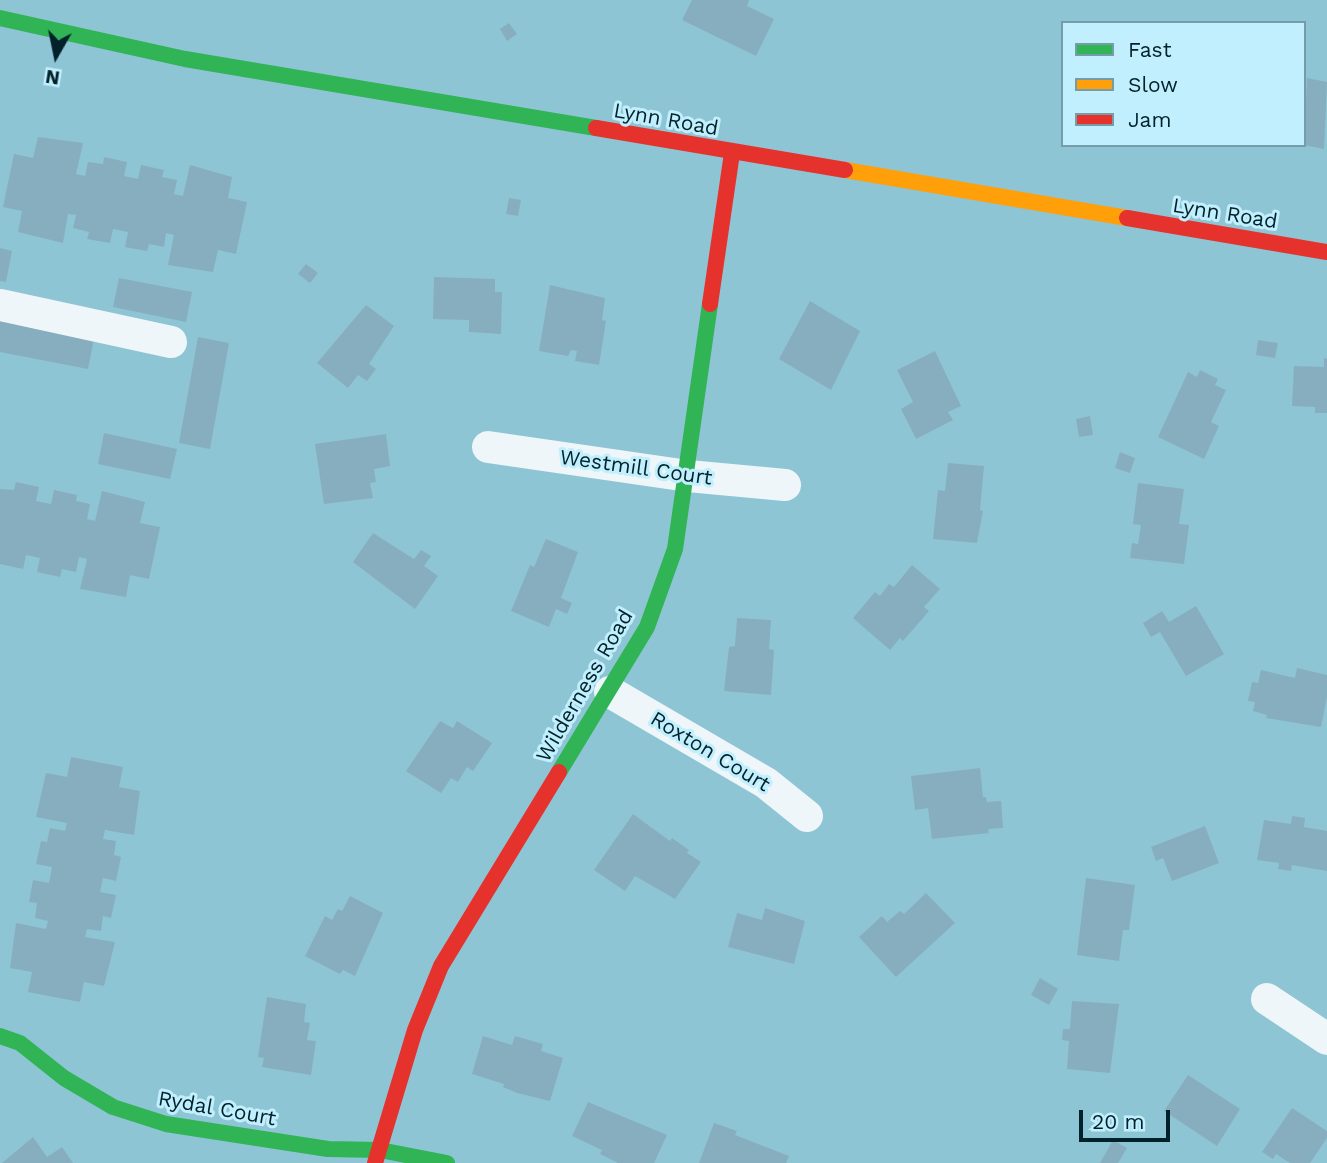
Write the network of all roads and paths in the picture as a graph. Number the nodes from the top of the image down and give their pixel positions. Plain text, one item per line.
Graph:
1 (0, 18) edge
2 (732, 153) junction
3 (1327, 252) edge
4 (0, 305) edge
5 (171, 342) dead end
6 (488, 447) dead end
7 (688, 476) junction
8 (785, 485) dead end
9 (610, 692) junction
10 (807, 816) dead end
11 (1267, 999) dead end
12 (0, 1036) edge
13 (1327, 1039) edge
14 (377, 1157) edge
15 (447, 1163) edge

1 - 2 street, Lynn Road
2 - 3 street, Lynn Road
2 - 7 street, Wilderness Road
4 - 5 street
6 - 7 street, Westmill Court
7 - 8 street, Westmill Court
7 - 9 street, Wilderness Road
9 - 10 street, Roxton Court
9 - 14 street, Wilderness Road
11 - 13 street
12 - 14 street, Rydal Court
14 - 15 street, Rydal Court

